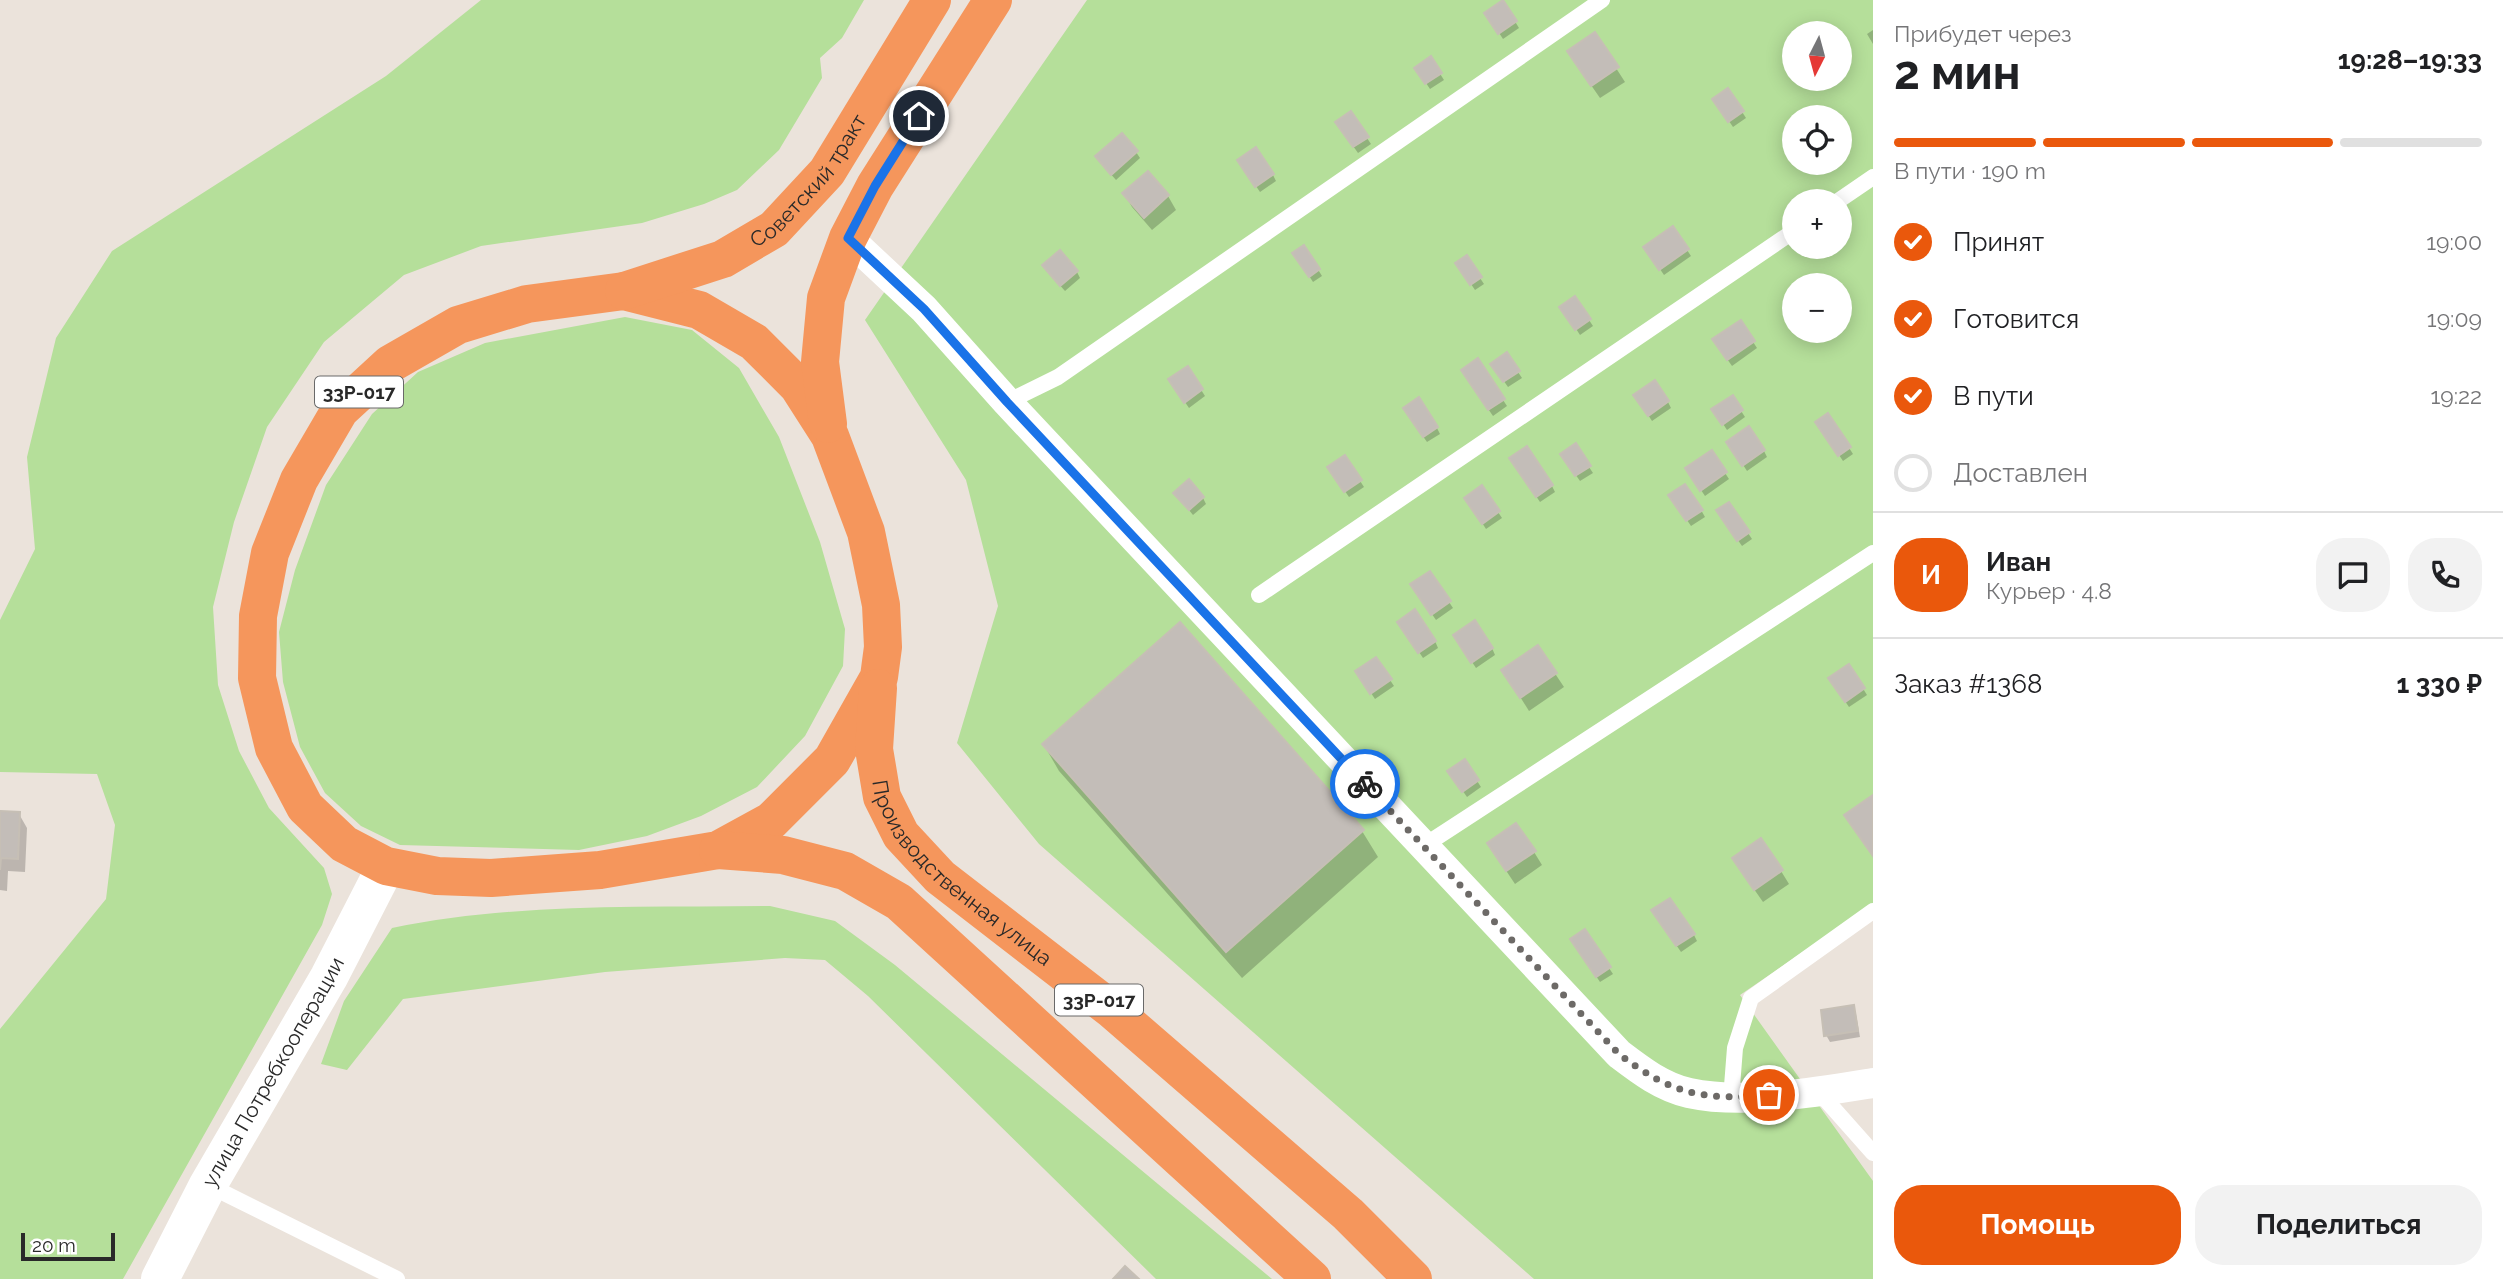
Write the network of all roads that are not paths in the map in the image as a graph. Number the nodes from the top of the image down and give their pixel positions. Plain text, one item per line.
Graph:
1 (932, 0) edge
2 (993, 0) edge
3 (1602, 0) edge
4 (1873, 177) edge
5 (1852, 191) edge
6 (848, 238) junction
7 (1782, 239) edge
8 (624, 291) junction
9 (1007, 402) junction
10 (830, 436) junction
11 (1873, 553) edge
12 (1259, 594) dead end
13 (879, 677) junction
14 (1422, 847) junction
15 (718, 850) junction
16 (386, 866) junction
17 (1873, 911) edge
18 (1873, 1083) edge
19 (1818, 1091) junction
20 (1731, 1099) junction
21 (1873, 1153) edge
22 (208, 1185) junction
23 (160, 1279) edge
24 (397, 1279) edge
25 (1311, 1279) edge
26 (1413, 1279) edge

1 - 8 highway, Советский тракт / 33Р-017
2 - 6 highway, 33Р-017
3 - 9 lane
4 - 5 lane
6 - 9 street
6 - 10 highway, 33Р-017
7 - 12 lane
8 - 10 highway, 33Р-017
8 - 16 highway, 33Р-017
9 - 14 street
10 - 13 highway, 33Р-017
11 - 14 lane
13 - 15 highway, 33Р-017
13 - 26 highway, Производственная улица / 33Р-017
14 - 20 street
15 - 16 highway, 33Р-017
15 - 25 highway, 33Р-017
16 - 22 main road, улица Потребкооперации
17 - 20 lane
18 - 19 street
19 - 20 street
19 - 21 lane
22 - 23 main road, улица Потребкооперации
22 - 24 lane

